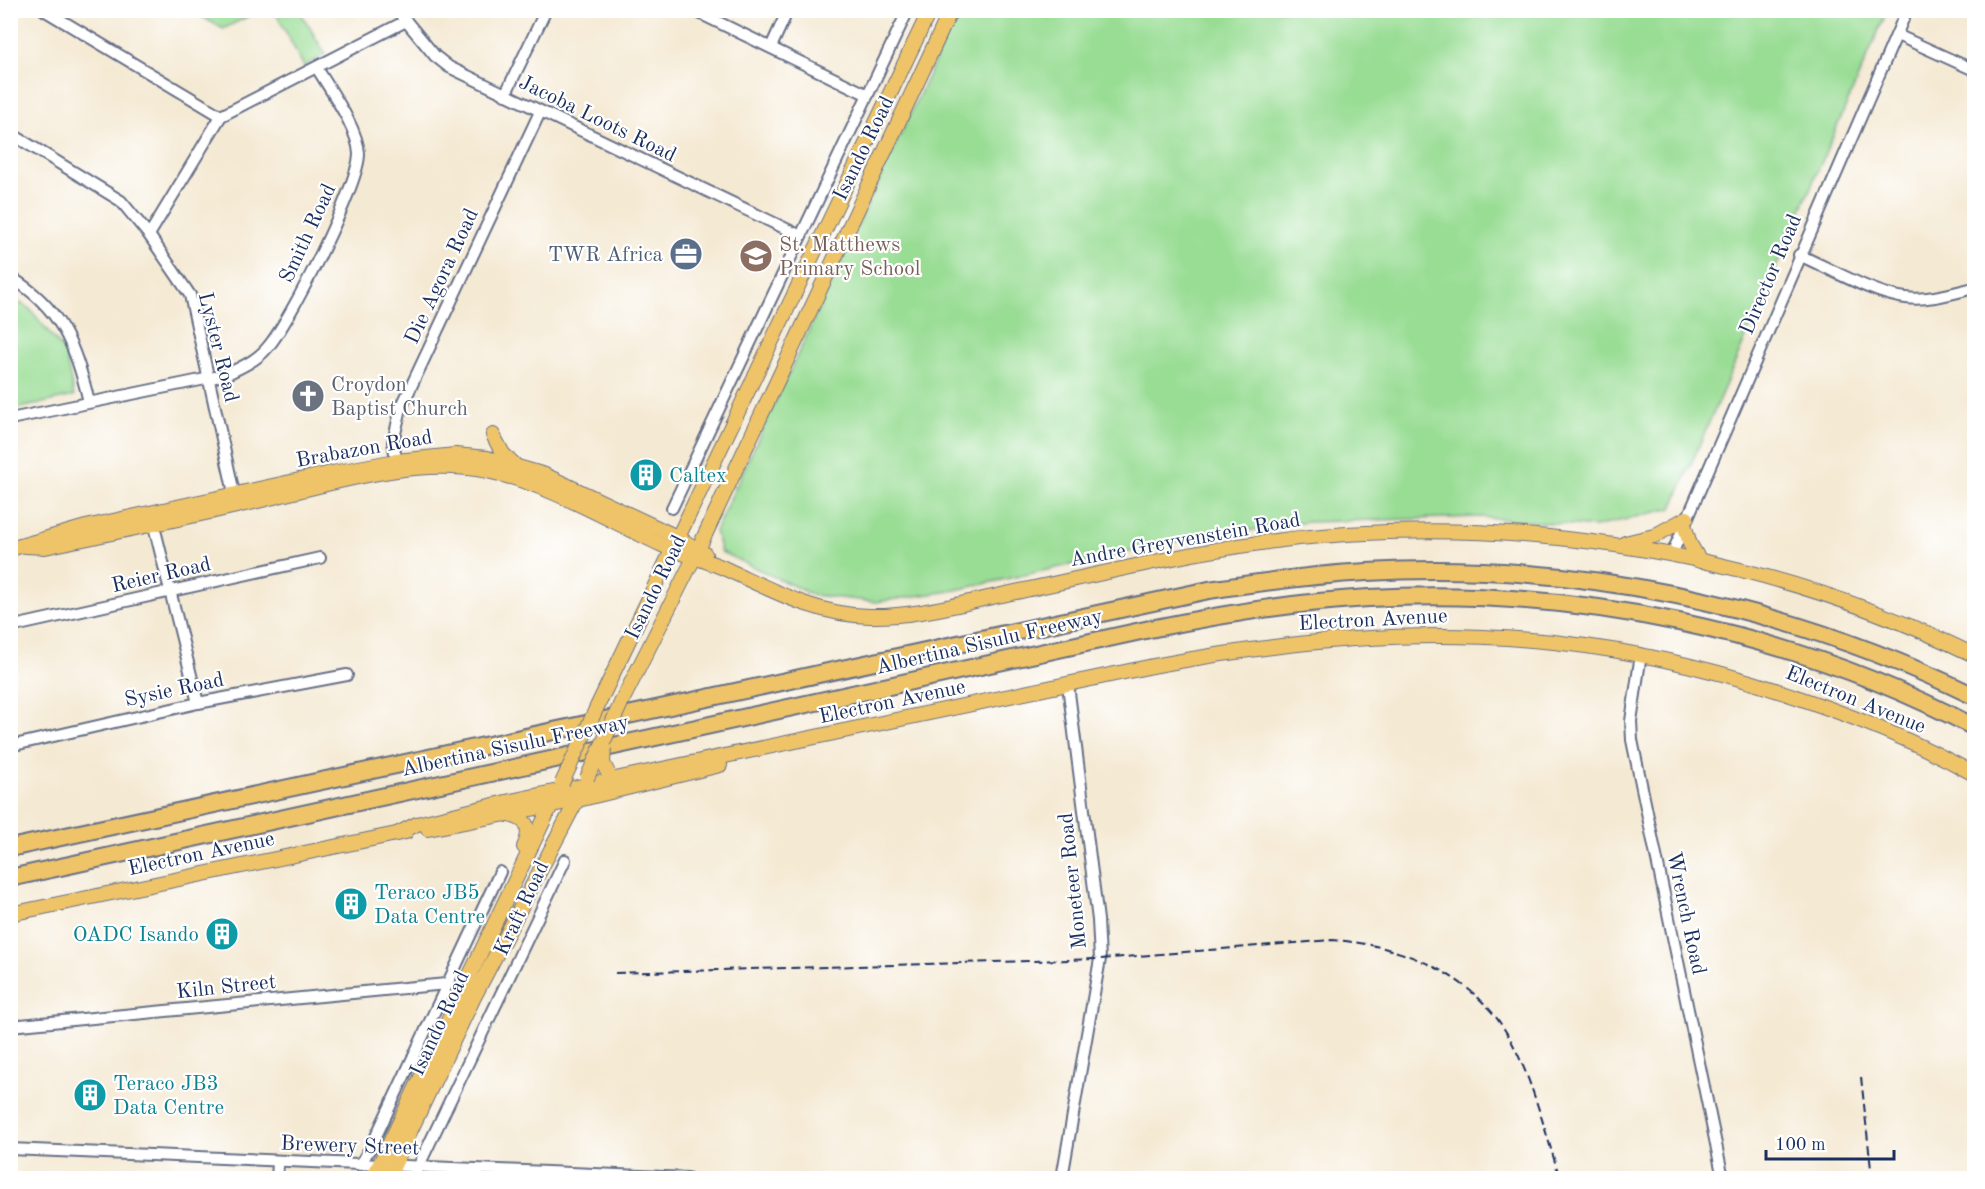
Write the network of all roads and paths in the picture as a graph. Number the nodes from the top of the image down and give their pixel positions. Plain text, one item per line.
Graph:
1 (44, 10) edge
2 (397, 10) edge
3 (546, 10) edge
4 (693, 10) edge
5 (788, 10) edge
6 (908, 10) edge
7 (930, 10) edge
8 (951, 10) edge
9 (1907, 10) edge
10 (406, 21) junction
11 (1897, 36) junction
12 (771, 47) junction
13 (317, 68) junction
14 (1974, 70) edge
15 (505, 94) junction
16 (868, 95) junction
17 (540, 112) junction
18 (221, 116) junction
19 (10, 133) edge
20 (149, 235) junction
21 (801, 236) junction
22 (1799, 255) junction
23 (10, 277) edge
24 (1974, 288) edge
25 (207, 378) junction
26 (88, 402) junction
27 (10, 419) edge
28 (493, 435) dead end
29 (515, 465) junction
30 (397, 466) junction
31 (236, 500) junction
32 (672, 508) dead end
33 (152, 518) junction
34 (1686, 521) junction
35 (674, 543) junction
36 (1611, 544) junction
37 (10, 549) edge
38 (695, 554) junction
39 (1672, 554) junction
40 (320, 558) dead end
41 (1700, 561) junction
42 (170, 591) junction
43 (10, 627) edge
44 (1641, 654) junction
45 (1974, 656) edge
46 (347, 675) dead end
47 (1068, 685) junction
48 (1974, 696) edge
49 (198, 703) junction
50 (1974, 727) edge
51 (604, 740) junction
52 (10, 746) edge
53 (1974, 774) edge
54 (585, 782) junction
55 (611, 782) junction
56 (560, 787) junction
57 (578, 800) junction
58 (552, 805) junction
59 (507, 815) junction
60 (399, 832) junction
61 (10, 842) edge
62 (556, 842) junction
63 (29, 843) junction
64 (10, 848) edge
65 (565, 860) dead end
66 (500, 872) dead end
67 (518, 872) junction
68 (10, 878) edge
69 (10, 914) edge
70 (446, 984) junction
71 (10, 1026) edge
72 (10, 1149) edge
73 (278, 1162) junction
74 (360, 1165) junction
75 (419, 1167) junction
76 (375, 1172) edge
77 (391, 1173) edge
78 (277, 1179) edge
79 (413, 1179) edge
80 (688, 1179) edge
81 (1062, 1179) edge
82 (1723, 1179) edge

1 - 18 street
2 - 10 street, Jacoba Loots Road
3 - 15 street
4 - 12 street
5 - 12 street
6 - 16 street, Isando Road
7 - 35 main road, Isando Road
8 - 38 main road, Isando Road
9 - 11 street, Director Road
10 - 13 street
10 - 15 street, Jacoba Loots Road
11 - 14 street
11 - 22 street, Director Road
12 - 16 street
13 - 18 street
13 - 25 street, Smith Road
15 - 17 street, Jacoba Loots Road
16 - 21 street, Isando Road
17 - 21 street, Jacoba Loots Road
17 - 30 street, Die Agora Road
18 - 20 street
19 - 20 street, Lyster Road
20 - 25 street, Lyster Road
21 - 32 street, Isando Road
22 - 24 street
22 - 34 street, Director Road
23 - 26 street
25 - 26 street, Smith Road
25 - 31 street, Lyster Road
26 - 27 street, Smith Road
28 - 29 main road
29 - 30 main road, Brabazon Road
29 - 35 main road, Brabazon Road
30 - 31 main road, Brabazon Road
30 - 35 main road, Brabazon Road
31 - 33 main road, Brabazon Road
33 - 37 main road, Brabazon Road
33 - 42 street
34 - 36 main road
34 - 39 street, Director Road
34 - 41 main road
35 - 38 main road, Brabazon Road
35 - 56 main road, Isando Road, bridge
36 - 38 main road, Andre Greyvenstein Road
36 - 39 main road, Andre Greyvenstein Road
38 - 51 main road, Isando Road, bridge
39 - 41 main road, Andre Greyvenstein Road
40 - 42 street, Reier Road
41 - 45 main road, Andre Greyvenstein Road
42 - 43 street, Reier Road
42 - 49 street
44 - 47 main road, Electron Avenue
44 - 53 main road, Electron Avenue
44 - 82 street, Wrench Road
46 - 49 street, Sysie Road
47 - 55 main road, Electron Avenue
47 - 81 street, Moneteer Road
48 - 63 highway, Albertina Sisulu Freeway
49 - 52 street, Sysie Road
50 - 68 highway, Albertina Sisulu Freeway
51 - 54 main road, Isando Road, bridge
51 - 55 main road, bridge
54 - 55 main road, Electron Avenue
54 - 56 main road, Electron Avenue
54 - 57 main road, Isando Road
55 - 57 main road, Electron Avenue
55 - 62 main road
56 - 58 main road, Isando Road
56 - 60 main road, Electron Avenue
57 - 58 main road, Electron Avenue
57 - 62 main road, Isando Road
58 - 59 main road, Electron Avenue
58 - 67 main road, Isando Road
59 - 60 main road, Electron Avenue
59 - 67 main road
60 - 69 main road, Electron Avenue
61 - 63 highway
62 - 77 main road, Isando Road
63 - 64 highway, Albertina Sisulu Freeway
65 - 75 street, Kraft Road
66 - 70 street
67 - 76 main road, Isando Road
70 - 71 street, Kiln Street
70 - 74 street
72 - 73 street, Brewery Street
73 - 74 street, Brewery Street
73 - 78 street
74 - 76 street, Brewery Street
75 - 77 street, Brewery Street
75 - 79 street
75 - 80 street, Brewery Street
76 - 77 street, Brewery Street

